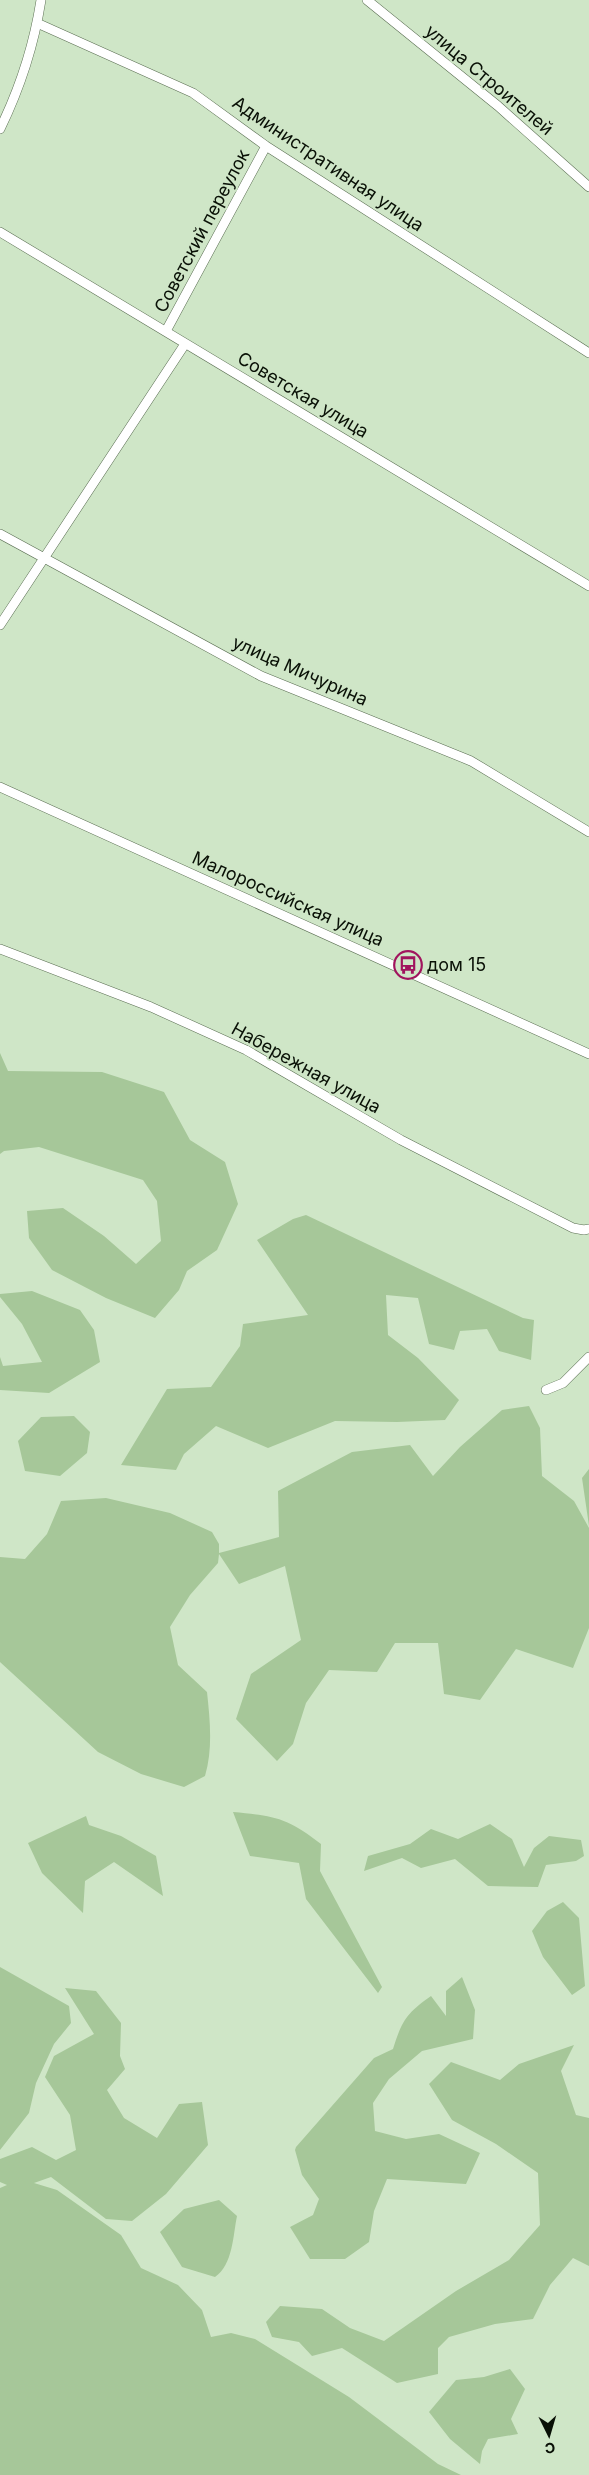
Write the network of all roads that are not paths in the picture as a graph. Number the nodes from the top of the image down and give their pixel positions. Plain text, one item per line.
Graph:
1 (41, 0) edge
2 (366, 0) edge
3 (37, 23) junction
4 (0, 129) edge
5 (266, 146) junction
6 (589, 187) edge
7 (0, 232) edge
8 (166, 331) junction
9 (185, 344) junction
10 (589, 353) edge
11 (0, 534) edge
12 (43, 558) junction
13 (587, 581) edge
14 (0, 625) edge
15 (0, 787) edge
16 (589, 832) edge
17 (0, 949) edge
18 (589, 1054) edge
19 (589, 1229) edge
20 (589, 1357) edge
21 (546, 1390) dead end

1 - 3 street
2 - 6 street, улица Строителей
3 - 4 street
3 - 5 street, Административная улица
5 - 8 street, Советский переулок
5 - 10 street, Административная улица
7 - 8 street, Советская улица
8 - 9 street, Советская улица
9 - 12 street
9 - 13 street, Советская улица
11 - 12 street, улица Мичурина
12 - 14 street
12 - 16 street, улица Мичурина
15 - 18 street, Малороссийская улица
17 - 19 street, Набережная улица
20 - 21 street

